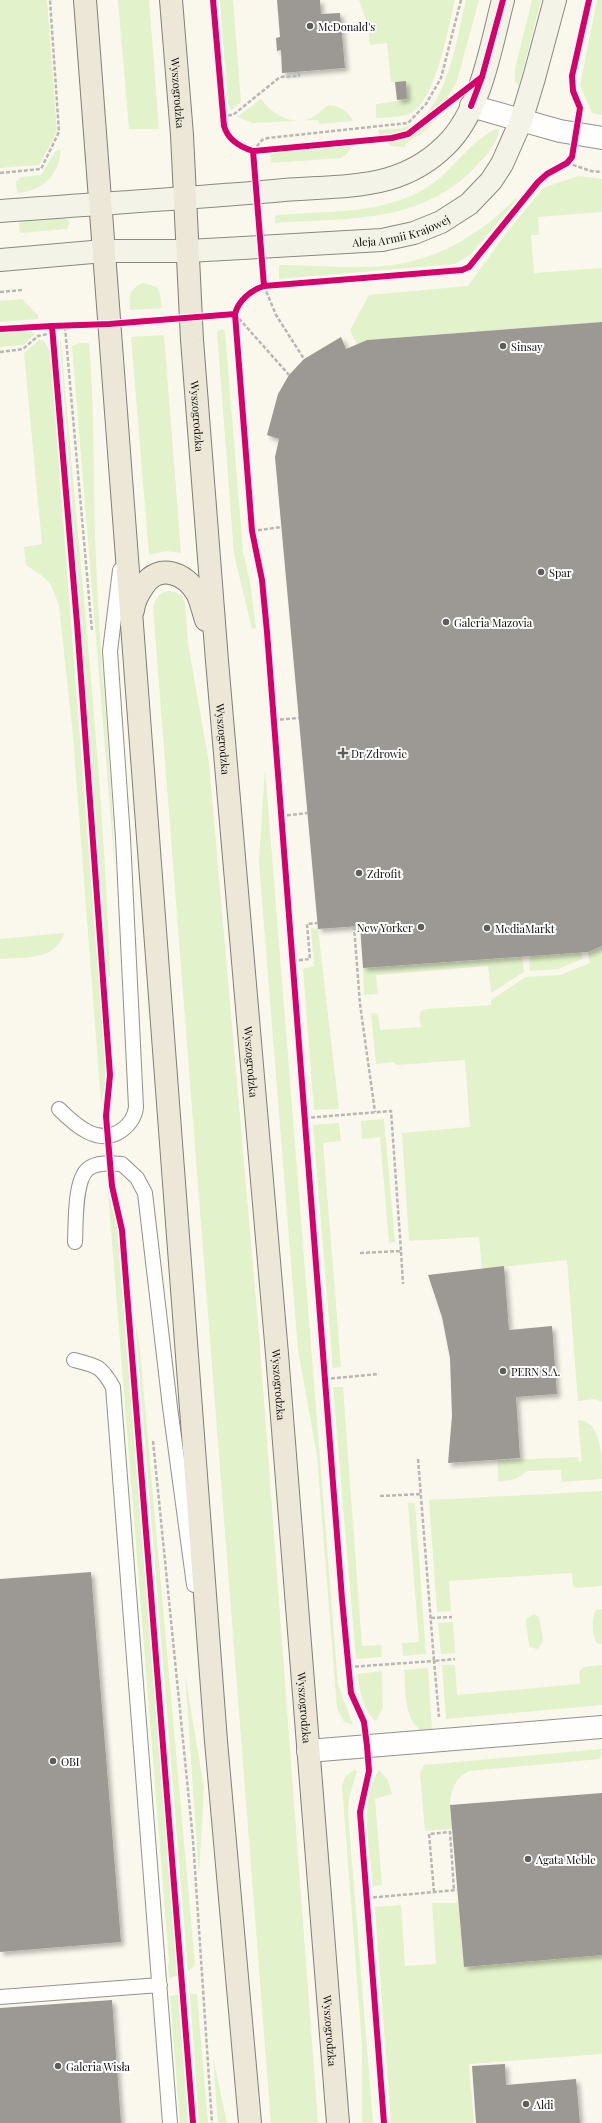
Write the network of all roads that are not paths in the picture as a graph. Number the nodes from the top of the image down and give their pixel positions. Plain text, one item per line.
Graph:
1 (85, 0) edge
2 (172, 0) edge
3 (503, 0) edge
4 (555, 0) edge
5 (471, 106) junction
6 (521, 121) junction
7 (602, 138) edge
8 (185, 199) junction
9 (100, 203) junction
10 (0, 211) edge
11 (104, 251) junction
12 (188, 251) junction
13 (0, 260) edge
14 (126, 528) junction
15 (132, 615) junction
16 (217, 661) junction
17 (59, 1109) dead end
18 (75, 1242) dead end
19 (74, 1360) dead end
20 (602, 1727) edge
21 (216, 1742) junction
22 (308, 1751) junction
23 (160, 1985) junction
24 (0, 1997) edge
25 (170, 2123) edge
26 (250, 2123) edge
27 (338, 2123) edge

1 - 9 main road
2 - 8 main road, Wyszogrodzka
3 - 5 street
4 - 6 street, Aleja Armii Krajowej
5 - 6 street
5 - 8 street
6 - 7 street
6 - 12 street, Aleja Armii Krajowej
8 - 9 street
8 - 12 main road, Wyszogrodzka
9 - 10 street
9 - 11 main road
11 - 12 street, Aleja Armii Krajowej
11 - 13 street, Aleja Armii Krajowej
11 - 14 main road
12 - 16 main road, Wyszogrodzka
14 - 15 main road
14 - 17 lane
15 - 16 main road
15 - 21 main road
16 - 22 main road, Wyszogrodzka
18 - 21 lane
19 - 23 lane
20 - 22 street
21 - 26 main road
22 - 27 main road, Wyszogrodzka
23 - 24 lane
23 - 25 lane

